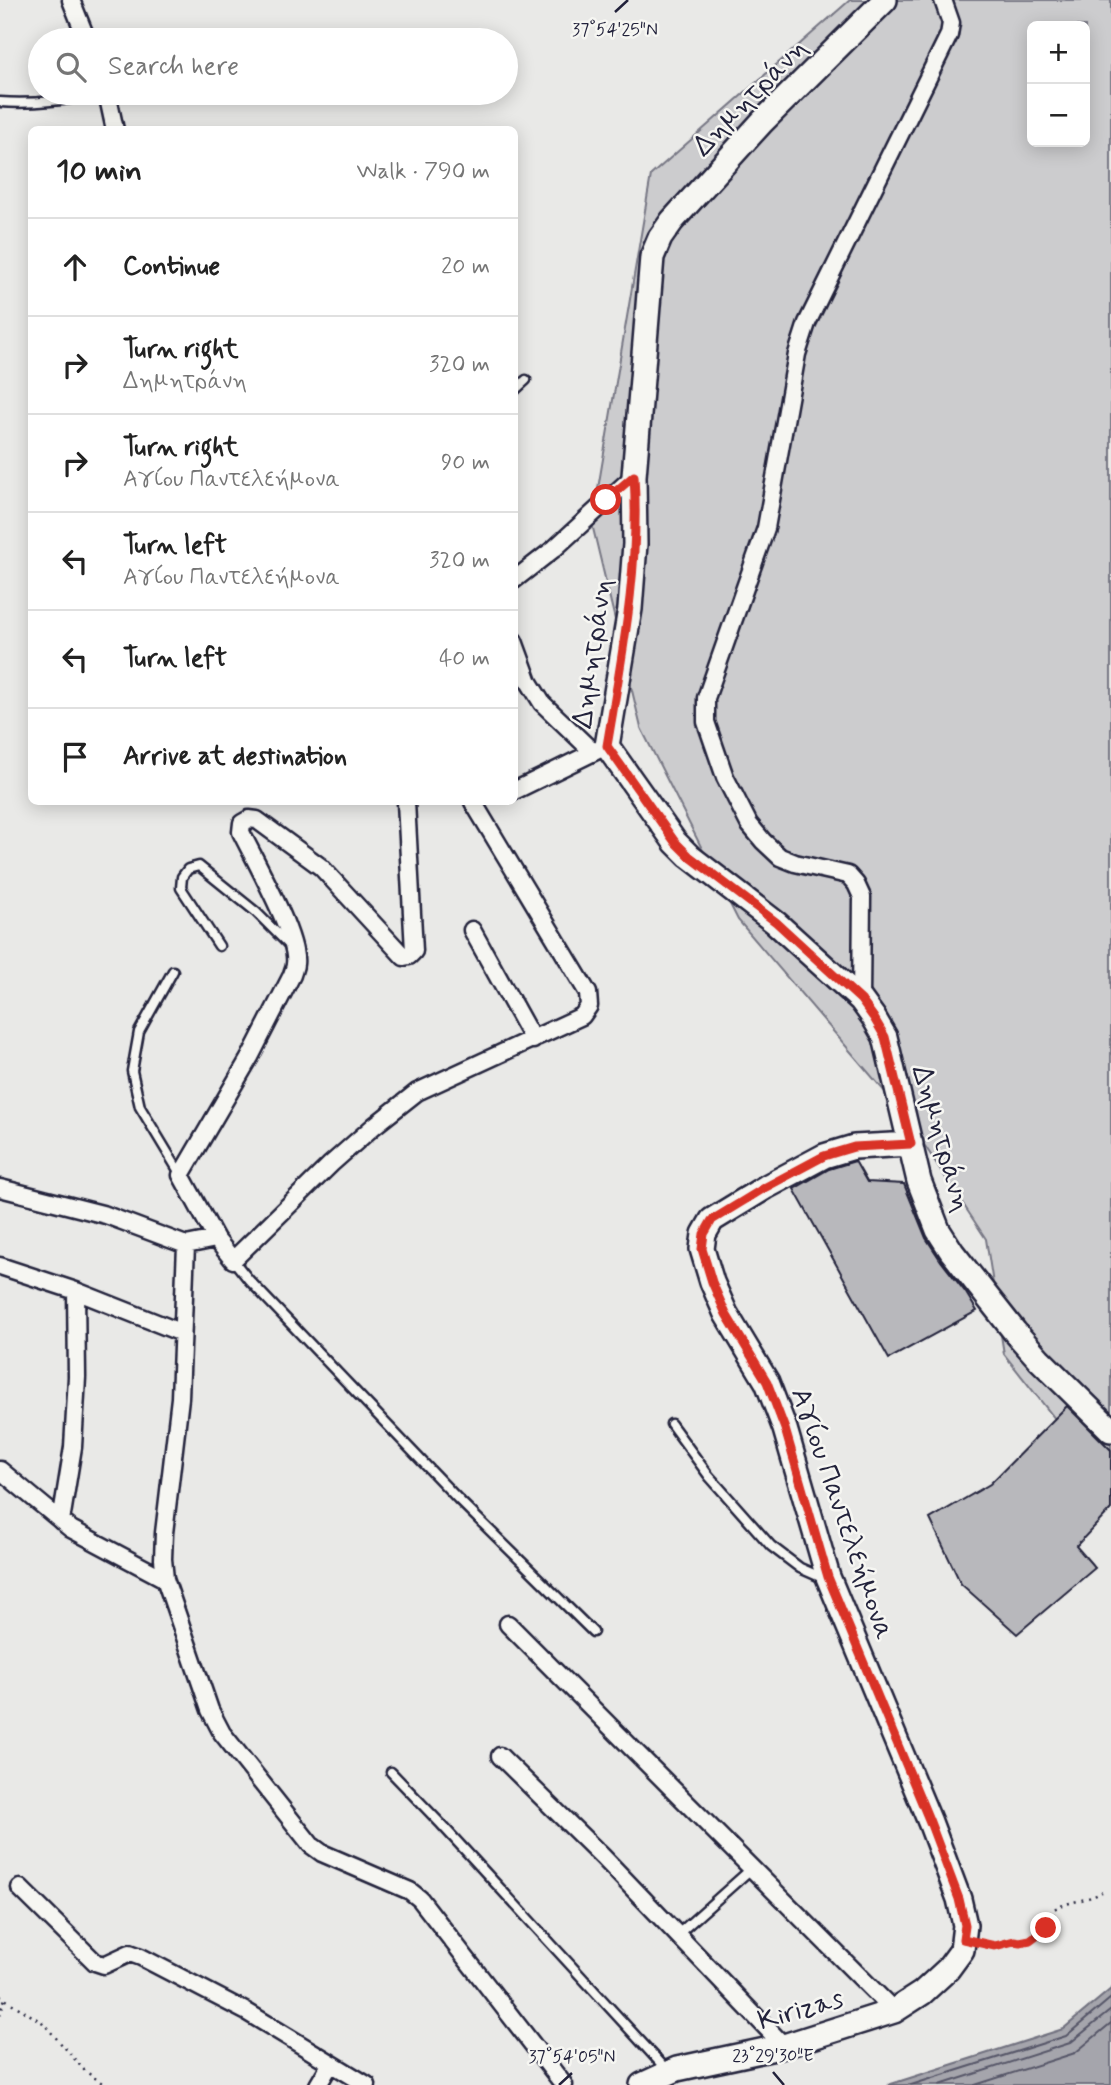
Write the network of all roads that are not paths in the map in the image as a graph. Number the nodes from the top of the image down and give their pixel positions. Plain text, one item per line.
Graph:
1 (71, 0) edge
2 (885, 0) edge
3 (943, 0) edge
4 (82, 28) edge
5 (0, 102) edge
6 (28, 102) edge
7 (110, 105) edge
8 (114, 126) edge
9 (526, 380) dead end
10 (518, 387) edge
11 (634, 476) junction
12 (518, 577) edge
13 (518, 651) edge
14 (600, 749) junction
15 (518, 789) edge
16 (407, 805) edge
17 (475, 805) edge
18 (472, 930) dead end
19 (219, 946) dead end
20 (294, 949) junction
21 (173, 971) dead end
22 (861, 1000) junction
23 (533, 1040) junction
24 (911, 1144) junction
25 (181, 1175) junction
26 (0, 1188) edge
27 (216, 1239) junction
28 (186, 1245) junction
29 (233, 1260) junction
30 (0, 1266) edge
31 (76, 1291) junction
32 (182, 1333) junction
33 (671, 1424) dead end
34 (1111, 1430) edge
35 (0, 1470) edge
36 (61, 1521) junction
37 (165, 1579) junction
38 (830, 1582) junction
39 (508, 1624) dead end
40 (593, 1632) dead end
41 (500, 1756) dead end
42 (391, 1772) dead end
43 (751, 1869) junction
44 (20, 1888) dead end
45 (677, 1935) junction
46 (894, 2011) junction
47 (785, 2046) junction
48 (331, 2063) junction
49 (668, 2072) junction
50 (318, 2085) edge
51 (367, 2085) edge
52 (564, 2085) edge
53 (642, 2085) edge

1 - 4 street
2 - 11 street, Δημητράνη
3 - 22 street
5 - 6 lane
7 - 8 street
9 - 10 lane
11 - 12 street
11 - 14 street, Δημητράνη
13 - 14 street
14 - 15 street
14 - 22 street, Δημητράνη
16 - 20 street
17 - 23 street
18 - 23 street
19 - 20 lane
20 - 25 street
21 - 25 lane
22 - 24 street, Δημητράνη
23 - 29 street
24 - 34 street, Δημητράνη
24 - 38 street, Αγίου Παντελεήμονα
25 - 27 street
26 - 28 street
27 - 28 street
27 - 29 street
28 - 32 street
29 - 40 lane
30 - 31 street
31 - 32 street
31 - 36 street
32 - 37 street
33 - 38 lane
35 - 36 street
36 - 37 street
37 - 52 street
38 - 46 street, Αγίου Παντελεήμονα
39 - 43 street
41 - 45 street
42 - 49 lane
43 - 45 lane
43 - 46 street
44 - 48 street
45 - 47 street
46 - 47 street, Kirizas
47 - 49 street, Kirizas
48 - 50 street
48 - 51 street
49 - 53 street, Kirizas

